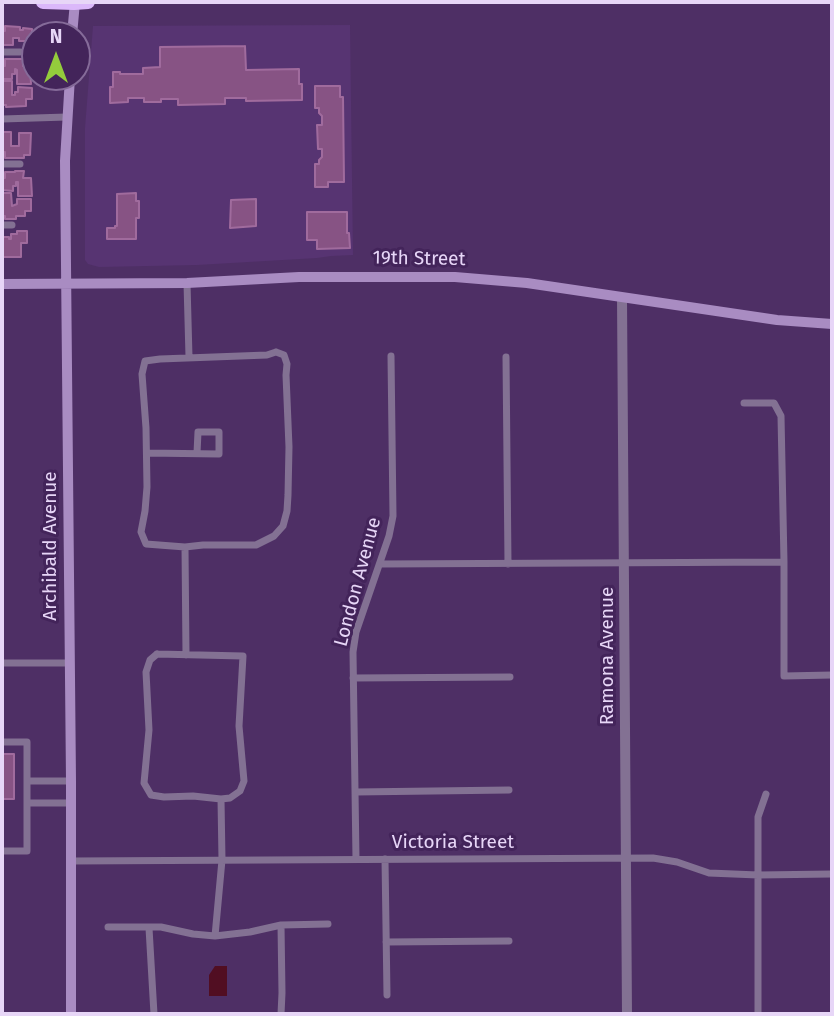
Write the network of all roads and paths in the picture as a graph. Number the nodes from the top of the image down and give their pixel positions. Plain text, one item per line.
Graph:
1 (44, 2) edge
2 (79, 2) edge
3 (75, 21) edge
4 (2, 52) edge
5 (20, 52) dead end
6 (69, 91) edge
7 (67, 117) junction
8 (2, 119) edge
9 (2, 164) edge
10 (20, 164) dead end
11 (2, 225) edge
12 (12, 225) dead end
13 (66, 283) junction
14 (187, 283) junction
15 (2, 284) edge
16 (622, 298) junction
17 (832, 324) edge
18 (391, 356) dead end
19 (190, 357) junction
20 (506, 357) dead end
21 (744, 403) dead end
22 (147, 453) junction
23 (197, 453) dead end
24 (185, 547) junction
25 (784, 562) junction
26 (625, 563) junction
27 (381, 564) junction
28 (508, 564) junction
29 (186, 655) junction
30 (2, 663) edge
31 (69, 663) junction
32 (832, 675) edge
33 (510, 677) dead end
34 (353, 678) junction
35 (2, 742) edge
36 (27, 781) junction
37 (71, 781) junction
38 (509, 790) dead end
39 (356, 792) junction
40 (766, 794) dead end
41 (220, 799) junction
42 (27, 803) junction
43 (71, 803) junction
44 (2, 851) edge
45 (626, 858) junction
46 (356, 859) junction
47 (385, 859) junction
48 (222, 860) junction
49 (71, 861) junction
50 (832, 874) edge
51 (758, 875) junction
52 (328, 924) dead end
53 (281, 925) junction
54 (108, 927) dead end
55 (149, 928) junction
56 (215, 936) junction
57 (509, 941) dead end
58 (386, 942) junction
59 (387, 995) dead end
60 (71, 1014) edge
61 (154, 1014) edge
62 (281, 1014) edge
63 (627, 1014) edge
64 (758, 1014) edge

1 - 2 highway
2 - 3 main road
4 - 5 street
6 - 7 main road, Archibald Avenue
7 - 8 street
7 - 13 main road, Archibald Avenue
9 - 10 street
11 - 12 street
13 - 14 main road, 19th Street
13 - 15 main road, 19th Street
13 - 31 main road, Archibald Avenue
14 - 16 main road, 19th Street
14 - 19 street
16 - 17 main road, 19th Street
16 - 26 street, Ramona Avenue
18 - 27 street, London Avenue
19 - 22 street
19 - 24 street
20 - 28 street
21 - 25 street
22 - 23 street
22 - 24 street
24 - 29 street
25 - 26 street
25 - 32 street
26 - 28 street
26 - 45 street, Ramona Avenue
27 - 28 street
27 - 34 street, London Avenue
29 - 41 street
29 - 41 street
30 - 31 street
31 - 37 main road, Archibald Avenue
33 - 34 street
34 - 39 street, London Avenue
35 - 36 street
36 - 37 street
36 - 42 street
37 - 43 main road, Archibald Avenue
38 - 39 street
39 - 46 street, London Avenue
40 - 51 street
41 - 48 street
42 - 43 street
42 - 44 street
43 - 49 main road, Archibald Avenue
45 - 47 street, Victoria Street
45 - 51 street, Victoria Street
45 - 63 street, Ramona Avenue
46 - 47 street, Victoria Street
46 - 48 street, Victoria Street
47 - 58 street
48 - 49 street, Victoria Street
48 - 56 street
49 - 60 main road, Archibald Avenue
50 - 51 street, Victoria Street
51 - 64 street
52 - 53 street
53 - 56 street
53 - 62 street
54 - 55 street
55 - 56 street
55 - 61 street
57 - 58 street
58 - 59 street

